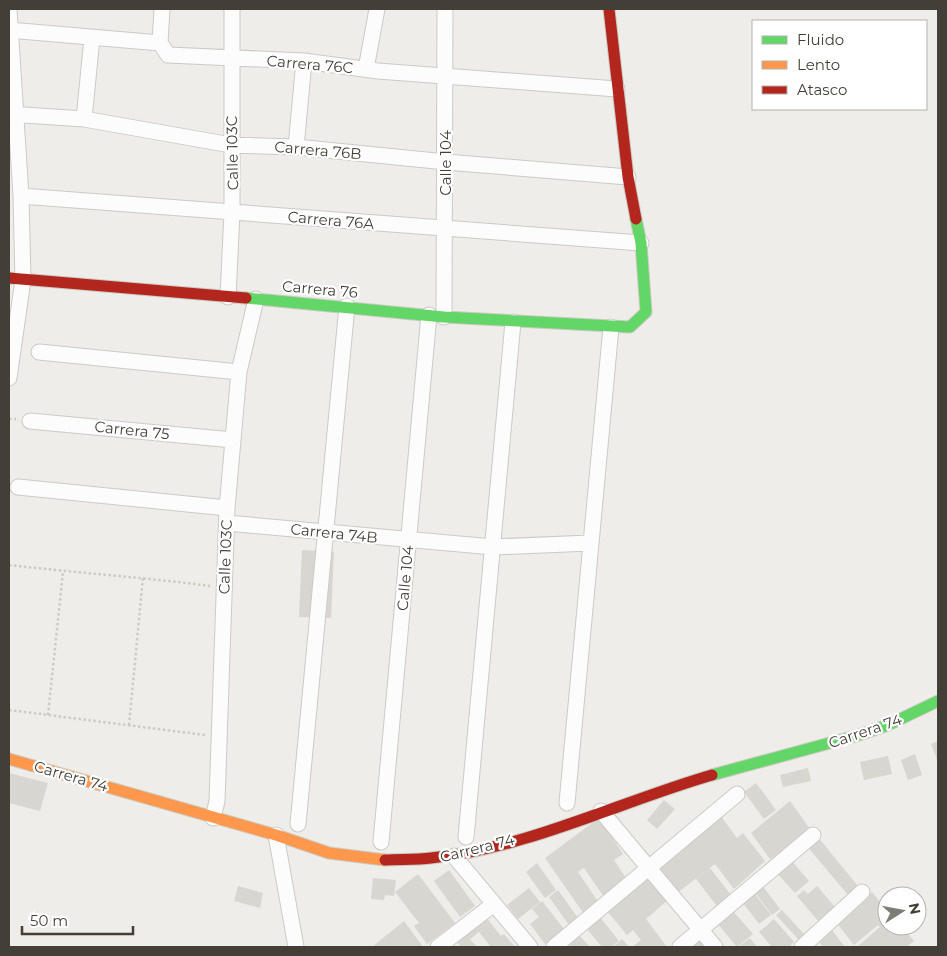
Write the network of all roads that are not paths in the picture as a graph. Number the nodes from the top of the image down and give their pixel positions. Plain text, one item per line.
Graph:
1 (9, 9) edge
2 (162, 9) edge
3 (232, 9) edge
4 (377, 9) edge
5 (445, 9) edge
6 (609, 9) edge
7 (9, 30) edge
8 (92, 38) junction
9 (160, 43) junction
10 (231, 60) junction
11 (304, 61) junction
12 (366, 70) junction
13 (444, 76) junction
14 (617, 89) junction
15 (12, 115) edge
16 (84, 119) junction
17 (231, 145) junction
18 (296, 147) junction
19 (446, 162) junction
20 (628, 177) junction
21 (21, 196) junction
22 (232, 212) junction
23 (444, 229) junction
24 (641, 244) junction
25 (16, 279) edge
26 (228, 297) junction
27 (256, 299) junction
28 (347, 306) junction
29 (436, 316) junction
30 (513, 322) junction
31 (612, 327) junction
32 (39, 352) dead end
33 (239, 372) junction
34 (9, 378) edge
35 (30, 421) dead end
36 (233, 440) junction
37 (18, 487) dead end
38 (227, 508) junction
39 (227, 523) junction
40 (325, 532) junction
41 (408, 541) junction
42 (590, 543) junction
43 (493, 547) junction
44 (938, 701) edge
45 (9, 758) edge
46 (737, 794) dead end
47 (567, 803) dead end
48 (601, 811) junction
49 (213, 818) junction
50 (298, 824) dead end
51 (276, 835) junction
52 (813, 835) dead end
53 (466, 837) dead end
54 (381, 842) dead end
55 (454, 856) junction
56 (649, 868) junction
57 (862, 892) dead end
58 (494, 904) junction
59 (700, 930) junction
60 (296, 947) edge
61 (438, 947) edge
62 (530, 947) edge
63 (554, 947) edge
64 (680, 947) edge
65 (715, 947) edge
66 (802, 947) edge

1 - 7 street
2 - 9 street
3 - 10 street, Calle 103C
4 - 12 street
5 - 13 street, Calle 104
6 - 14 street
7 - 8 street
7 - 15 street
8 - 9 street
8 - 16 street
9 - 10 street, Carrera 76C
10 - 11 street, Carrera 76C
10 - 17 street, Calle 103C
11 - 12 street, Carrera 76C
11 - 18 street
12 - 13 street, Carrera 76C
13 - 14 street, Carrera 76C
13 - 19 street, Calle 104
14 - 20 street
15 - 16 street, Carrera 76B
15 - 21 street
16 - 17 street, Carrera 76B
17 - 18 street, Carrera 76B
17 - 22 street, Calle 103C
18 - 19 street, Carrera 76B
19 - 20 street, Carrera 76B
19 - 23 street, Calle 104
20 - 24 street
21 - 22 street, Carrera 76A
21 - 25 street
22 - 23 street, Carrera 76A
22 - 26 street, Calle 103C
23 - 24 street, Carrera 76A
23 - 29 street, Calle 104
24 - 31 street, Carrera 76
25 - 26 street, Carrera 76
25 - 34 street
26 - 27 street, Carrera 76
27 - 28 street, Carrera 76
27 - 33 street, Calle 103C
28 - 29 street, Carrera 76
28 - 40 street
29 - 30 street, Carrera 76
29 - 41 street, Calle 104
30 - 31 street, Carrera 76
30 - 43 street
31 - 42 street
32 - 33 street
33 - 36 street, Calle 103C
35 - 36 street, Carrera 75
36 - 38 street, Calle 103C
37 - 38 street
38 - 39 street, Calle 103C
39 - 40 street, Carrera 74B
39 - 49 street, Calle 103C
40 - 41 street, Carrera 74B
40 - 50 street
41 - 43 street, Carrera 74B
41 - 54 street, Calle 104
42 - 43 street, Carrera 74B
42 - 47 street
43 - 53 street
44 - 48 street, Carrera 74
45 - 49 street, Carrera 74
46 - 56 street
48 - 55 street, Carrera 74
48 - 56 street
49 - 51 street, Carrera 74
51 - 55 street, Carrera 74
51 - 60 street
52 - 59 street
55 - 58 street
56 - 59 street
56 - 63 street
57 - 66 street
58 - 61 street
58 - 62 street
59 - 64 street
59 - 65 street

